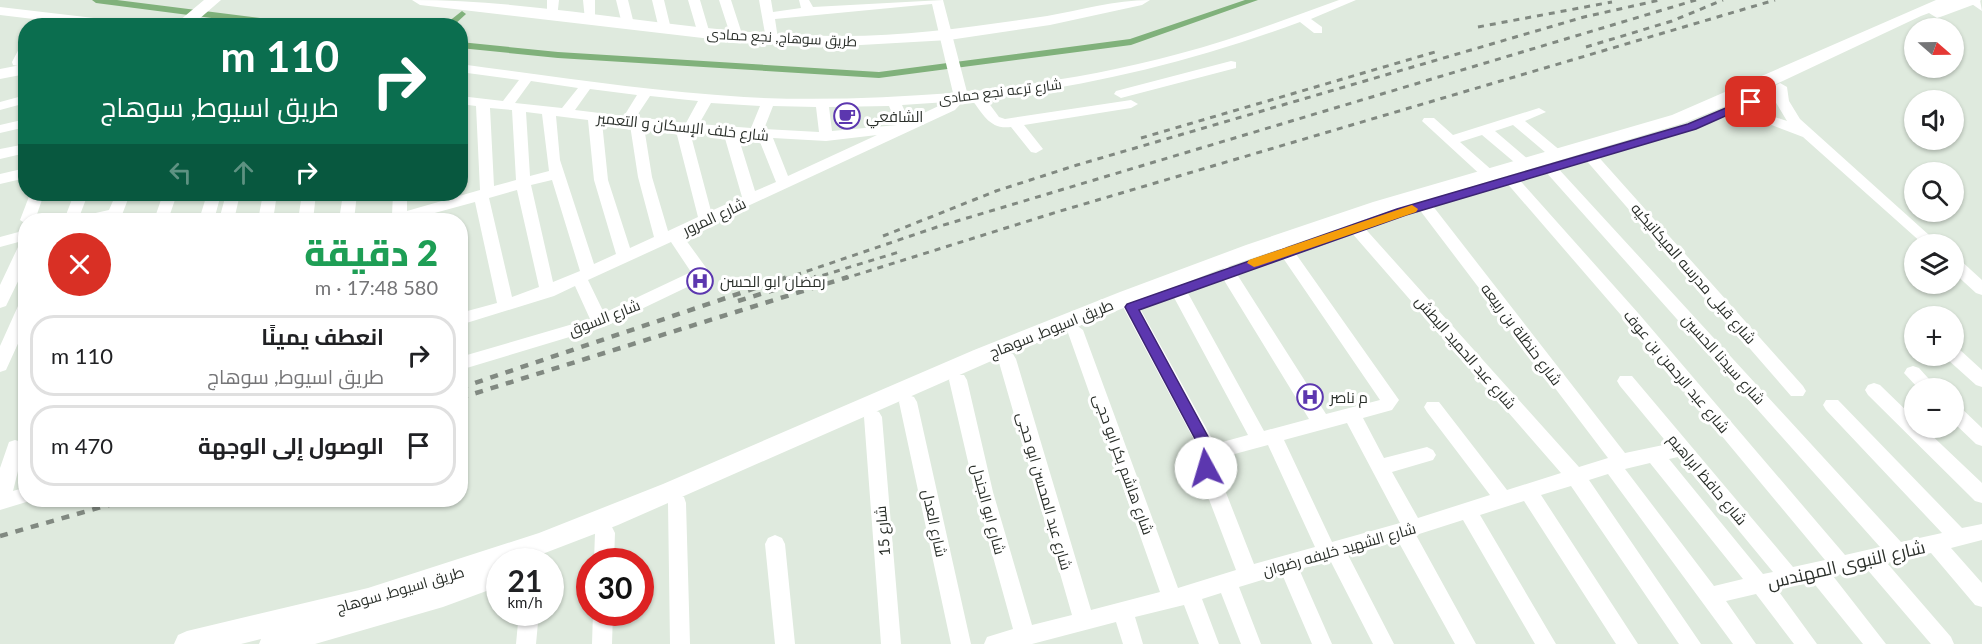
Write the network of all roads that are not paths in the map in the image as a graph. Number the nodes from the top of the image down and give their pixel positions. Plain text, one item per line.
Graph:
1 (213, 0) edge
2 (420, 0) edge
3 (589, 0) edge
4 (622, 0) edge
5 (658, 0) edge
6 (694, 0) edge
7 (725, 0) edge
8 (765, 0) edge
9 (935, 0) edge
10 (1142, 0) edge
11 (1350, 0) edge
12 (1950, 0) edge
13 (1972, 0) edge
14 (891, 3) edge
15 (854, 4) edge
16 (806, 5) edge
17 (1982, 7) edge
18 (553, 8) edge
19 (2, 14) edge
20 (769, 16) junction
21 (25, 18) edge
22 (190, 18) edge
23 (1302, 18) junction
24 (591, 20) junction
25 (628, 24) junction
26 (665, 29) junction
27 (1318, 30) dead end
28 (704, 34) junction
29 (737, 37) junction
30 (772, 39) junction
31 (950, 41) junction
32 (1213, 48) junction
33 (1162, 63) junction
34 (18, 64) edge
35 (0, 66) edge
36 (18, 66) edge
37 (468, 69) edge
38 (0, 74) edge
39 (528, 76) junction
40 (1103, 76) junction
41 (1178, 79) junction
42 (588, 83) junction
43 (1780, 87) junction
44 (647, 90) junction
45 (960, 91) junction
46 (976, 96) junction
47 (707, 98) junction
48 (893, 100) junction
49 (18, 101) edge
50 (468, 101) edge
51 (768, 101) junction
52 (822, 102) junction
53 (1130, 103) junction
54 (483, 104) junction
55 (1730, 105) junction
56 (0, 106) edge
57 (512, 107) junction
58 (549, 112) junction
59 (1539, 112) dead end
60 (566, 113) junction
61 (595, 117) junction
62 (1515, 120) junction
63 (1430, 121) dead end
64 (632, 122) junction
65 (1014, 122) junction
66 (18, 125) edge
67 (686, 128) junction
68 (906, 128) junction
69 (0, 129) edge
70 (1484, 129) junction
71 (730, 131) junction
72 (760, 133) junction
73 (826, 137) junction
74 (1451, 140) junction
75 (1817, 142) junction
76 (18, 149) edge
77 (1036, 149) dead end
78 (0, 154) edge
79 (1590, 156) junction
80 (1553, 161) junction
81 (1518, 172) junction
82 (558, 173) junction
83 (18, 175) edge
84 (1489, 175) junction
85 (0, 179) edge
86 (522, 183) junction
87 (784, 184) junction
88 (484, 194) junction
89 (468, 199) edge
90 (750, 200) junction
91 (461, 201) edge
92 (1424, 205) junction
93 (442, 207) edge
94 (421, 213) edge
95 (706, 220) junction
96 (1356, 228) junction
97 (1921, 234) edge
98 (669, 237) junction
99 (18, 238) edge
100 (0, 242) edge
101 (1286, 251) junction
102 (18, 254) edge
103 (625, 257) junction
104 (1212, 273) junction
105 (1964, 273) edge
106 (584, 276) junction
107 (1982, 289) edge
108 (1178, 290) junction
109 (548, 292) junction
110 (0, 302) edge
111 (506, 306) junction
112 (1131, 307) junction
113 (468, 317) edge
114 (600, 322) junction
115 (18, 324) edge
116 (1075, 330) junction
117 (1007, 359) junction
118 (468, 360) edge
119 (1964, 364) edge
120 (0, 365) edge
121 (1912, 373) dead end
122 (1918, 378) edge
123 (958, 380) junction
124 (1982, 380) edge
125 (1626, 381) dead end
126 (1874, 390) dead end
127 (1797, 391) dead end
128 (908, 402) junction
129 (1832, 405) dead end
130 (1433, 407) dead end
131 (1351, 414) junction
132 (873, 417) junction
133 (1321, 422) junction
134 (1964, 422) edge
135 (1266, 438) junction
136 (1982, 439) edge
137 (13, 447) edge
138 (1682, 449) junction
139 (1210, 453) junction
140 (1427, 455) dead end
141 (1654, 455) junction
142 (1616, 463) junction
143 (743, 467) junction
144 (1380, 467) junction
145 (1576, 477) junction
146 (1529, 492) junction
147 (1982, 495) edge
148 (18, 497) edge
149 (1504, 500) junction
150 (0, 502) edge
151 (677, 503) junction
152 (1468, 512) junction
153 (1408, 530) junction
154 (1982, 532) edge
155 (605, 533) junction
156 (1958, 537) junction
157 (1935, 543) junction
158 (775, 544) dead end
159 (604, 548) edge
160 (564, 550) edge
161 (1897, 552) junction
162 (1332, 553) junction
163 (1870, 558) junction
164 (1287, 564) junction
165 (1841, 565) junction
166 (1816, 571) junction
167 (1248, 575) junction
168 (1789, 577) junction
169 (486, 578) edge
170 (1227, 582) junction
171 (1759, 584) junction
172 (1710, 596) junction
173 (1181, 597) junction
174 (1982, 598) edge
175 (377, 605) junction
176 (1123, 612) junction
177 (320, 621) junction
178 (1084, 622) junction
179 (528, 626) edge
180 (603, 626) edge
181 (1024, 637) junction
182 (1056, 637) edge
183 (284, 642) edge
184 (187, 644) edge
185 (526, 644) edge
186 (602, 644) edge
187 (680, 644) edge
188 (785, 644) edge
189 (891, 644) edge
190 (961, 644) edge
191 (994, 644) edge
192 (1133, 644) edge
193 (1209, 644) edge
194 (1251, 644) edge
195 (1322, 644) edge
196 (1384, 644) edge
197 (1466, 644) edge
198 (1546, 644) edge
199 (1628, 644) edge
200 (1691, 644) edge
201 (1746, 644) edge
202 (1807, 644) edge
203 (1876, 644) edge
204 (1944, 644) edge

1 - 22 main road
2 - 18 main road, طريق سوهاج, نجع حمادى
3 - 24 street
4 - 25 street
5 - 26 street
6 - 28 street
7 - 29 street
8 - 20 street
9 - 14 street
9 - 31 street
10 - 31 main road, طريق سوهاج, نجع حمادى
11 - 23 street, شارع ترعه نجع حمادى
12 - 55 main road, طريق اسيوط, سوهاج
13 - 17 street
13 - 43 main road, طريق اسيوط, سوهاج
14 - 15 street
15 - 16 street
16 - 20 street
18 - 24 main road, طريق سوهاج, نجع حمادى
19 - 21 street
20 - 30 street
23 - 27 street
23 - 32 street, شارع ترعه نجع حمادى
24 - 25 main road, طريق سوهاج, نجع حمادى
25 - 26 main road, طريق سوهاج, نجع حمادى
26 - 28 main road, طريق سوهاج, نجع حمادى
28 - 29 main road, طريق سوهاج, نجع حمادى
29 - 30 main road, طريق سوهاج, نجع حمادى
30 - 31 main road, طريق سوهاج, نجع حمادى
31 - 45 street
32 - 33 street, شارع ترعه نجع حمادى
32 - 41 street
33 - 40 street, شارع ترعه نجع حمادى
33 - 41 street
34 - 35 main road
36 - 38 main road
37 - 39 street, شارع ترعه نجع حمادى
39 - 42 street, شارع ترعه نجع حمادى
39 - 57 street
40 - 46 street, شارع ترعه نجع حمادى
40 - 53 street
41 - 53 street
42 - 44 street, شارع ترعه نجع حمادى
42 - 60 street
43 - 55 main road, طريق اسيوط, سوهاج
43 - 75 street
44 - 47 street, شارع ترعه نجع حمادى
44 - 64 street
45 - 46 street, شارع ترعه نجع حمادى
45 - 48 street, شارع ترعه نجع حمادى
45 - 68 street, شارع المرور
46 - 65 street
47 - 51 street, شارع ترعه نجع حمادى
47 - 67 street
48 - 52 street, شارع ترعه نجع حمادى
48 - 68 street
49 - 56 street
50 - 54 street, شارع خلف الإسكان و التعمير
51 - 52 street, شارع ترعه نجع حمادى
51 - 72 street
52 - 73 street
53 - 65 street
54 - 57 street, شارع خلف الإسكان و التعمير
54 - 88 street
55 - 75 street
55 - 79 main road, طريق اسيوط, سوهاج
55 - 80 main road, طريق اسيوط, سوهاج
57 - 58 street, شارع خلف الإسكان و التعمير
57 - 86 street
58 - 60 street, شارع خلف الإسكان و التعمير
58 - 82 street
59 - 62 street
60 - 61 street, شارع خلف الإسكان و التعمير
61 - 64 street, شارع خلف الإسكان و التعمير
61 - 103 street
62 - 70 street
62 - 80 street, شارع سيدنا الحسين
63 - 74 street
64 - 67 street, شارع خلف الإسكان و التعمير
64 - 98 street
65 - 77 street
66 - 69 street
67 - 71 street, شارع خلف الإسكان و التعمير
67 - 95 street
68 - 73 street, شارع خلف الإسكان و التعمير
68 - 87 street, شارع المرور
70 - 74 street
70 - 81 street, شارع عبد الرحمن بن عوف
71 - 72 street, شارع خلف الإسكان و التعمير
71 - 90 street
72 - 73 street, شارع خلف الإسكان و التعمير
72 - 87 street
74 - 84 street
75 - 97 street
76 - 78 street
79 - 80 main road, طريق اسيوط, سوهاج
79 - 127 street, شارع قبلى مدرسه الميكانيكيه
80 - 81 main road, طريق اسيوط, سوهاج
80 - 161 street, شارع سيدنا الحسين
81 - 84 main road, طريق اسيوط, سوهاج
81 - 92 main road, طريق اسيوط, سوهاج
81 - 165 street, شارع عبد الرحمن بن عوف
82 - 86 street
82 - 106 street
83 - 85 street
84 - 104 main road, طريق اسيوط, سوهاج
86 - 88 street
86 - 109 street
87 - 90 street, شارع المرور
88 - 89 street
88 - 111 street
90 - 95 street, شارع المرور
91 - 93 street
92 - 96 main road, طريق اسيوط, سوهاج
92 - 142 street, شارع حنظلة بن ربيعه
93 - 94 street
95 - 98 street, شارع المرور
96 - 101 main road, طريق اسيوط, سوهاج
96 - 145 street, شارع عبد الحميد البطش
98 - 103 street, شارع المرور
98 - 114 street, شارع السوق
99 - 100 street
101 - 104 main road, طريق اسيوط, سوهاج
101 - 131 street
102 - 110 street
103 - 106 street, شارع المرور
104 - 108 main road, طريق اسيوط, سوهاج
104 - 133 street
104 - 143 main road, طريق اسيوط, سوهاج
105 - 107 street
106 - 109 street, شارع المرور
106 - 114 street
108 - 112 main road, طريق اسيوط, سوهاج
108 - 135 street
109 - 111 street, شارع المرور
111 - 113 street, شارع المرور
112 - 116 main road, طريق اسيوط, سوهاج
112 - 139 street
114 - 118 street, شارع السوق
115 - 120 street
116 - 117 main road, طريق اسيوط, سوهاج
116 - 173 street, شارع هاشم بكر ابو حجى
117 - 123 main road, طريق اسيوط, سوهاج
117 - 178 street, شارع عبد المحسن ابو حجى
119 - 124 street
121 - 122 street
123 - 128 main road, طريق اسيوط, سوهاج
123 - 181 street, شارع ابو الجندل
125 - 138 street, شارع حافظ ابراهيم
126 - 147 street
128 - 132 main road, طريق اسيوط, سوهاج
128 - 190 street, شارع العدل
129 - 156 street
130 - 149 street
131 - 133 street
131 - 144 street
132 - 143 main road, طريق اسيوط, سوهاج
132 - 189 street, شارع 15
133 - 135 street
134 - 136 street
135 - 139 street
135 - 162 street
137 - 150 street
138 - 141 street, شارع الشهيد خليفه رضوان
138 - 168 street, شارع حافظ ابراهيم
139 - 167 street
140 - 144 street
141 - 142 street, شارع الشهيد خليفه رضوان
141 - 171 street
142 - 145 street, شارع الشهيد خليفه رضوان
142 - 172 street, شارع حنظلة بن ربيعه
143 - 151 main road, طريق اسيوط, سوهاج
143 - 175 main road, طريق اسيوط, سوهاج
144 - 153 street
145 - 146 street, شارع الشهيد خليفه رضوان
145 - 200 street, شارع عبد الحميد البطش
146 - 149 street, شارع الشهيد خليفه رضوان
146 - 199 street
148 - 150 street
149 - 152 street, شارع الشهيد خليفه رضوان
151 - 155 main road, طريق اسيوط, سوهاج
151 - 187 street
152 - 153 street, شارع الشهيد خليفه رضوان
152 - 198 street
153 - 162 street, شارع الشهيد خليفه رضوان
153 - 197 street
154 - 156 street, شارع النبوى المهندس
155 - 159 street
155 - 160 main road, طريق اسيوط, سوهاج
156 - 157 street, شارع النبوى المهندس
157 - 161 street, شارع النبوى المهندس
157 - 174 street
158 - 188 street
161 - 163 street, شارع النبوى المهندس
162 - 164 street, شارع الشهيد خليفه رضوان
162 - 196 street
163 - 165 street, شارع النبوى المهندس
163 - 204 street
164 - 167 street, شارع الشهيد خليفه رضوان
164 - 195 street
165 - 166 street, شارع النبوى المهندس
166 - 168 street, شارع النبوى المهندس
166 - 203 street
167 - 170 street, شارع الشهيد خليفه رضوان
168 - 171 street, شارع النبوى المهندس
169 - 175 main road, طريق اسيوط, سوهاج
170 - 173 street, شارع الشهيد خليفه رضوان
170 - 194 street
171 - 172 street, شارع النبوى المهندس
171 - 202 street
172 - 201 street, شارع حنظلة بن ربيعه
173 - 176 street, شارع الشهيد خليفه رضوان
173 - 193 street, شارع هاشم بكر ابو حجى
175 - 177 main road, طريق اسيوط, سوهاج
176 - 178 street, شارع الشهيد خليفه رضوان
176 - 192 street
177 - 183 main road, طريق اسيوط, سوهاج
177 - 184 main road, طريق اسيوط, سوهاج
178 - 182 street, شارع الشهيد خليفه رضوان
179 - 185 street
180 - 186 street
181 - 182 street, شارع الشهيد خليفه رضوان
181 - 191 street, شارع الشهيد خليفه رضوان

